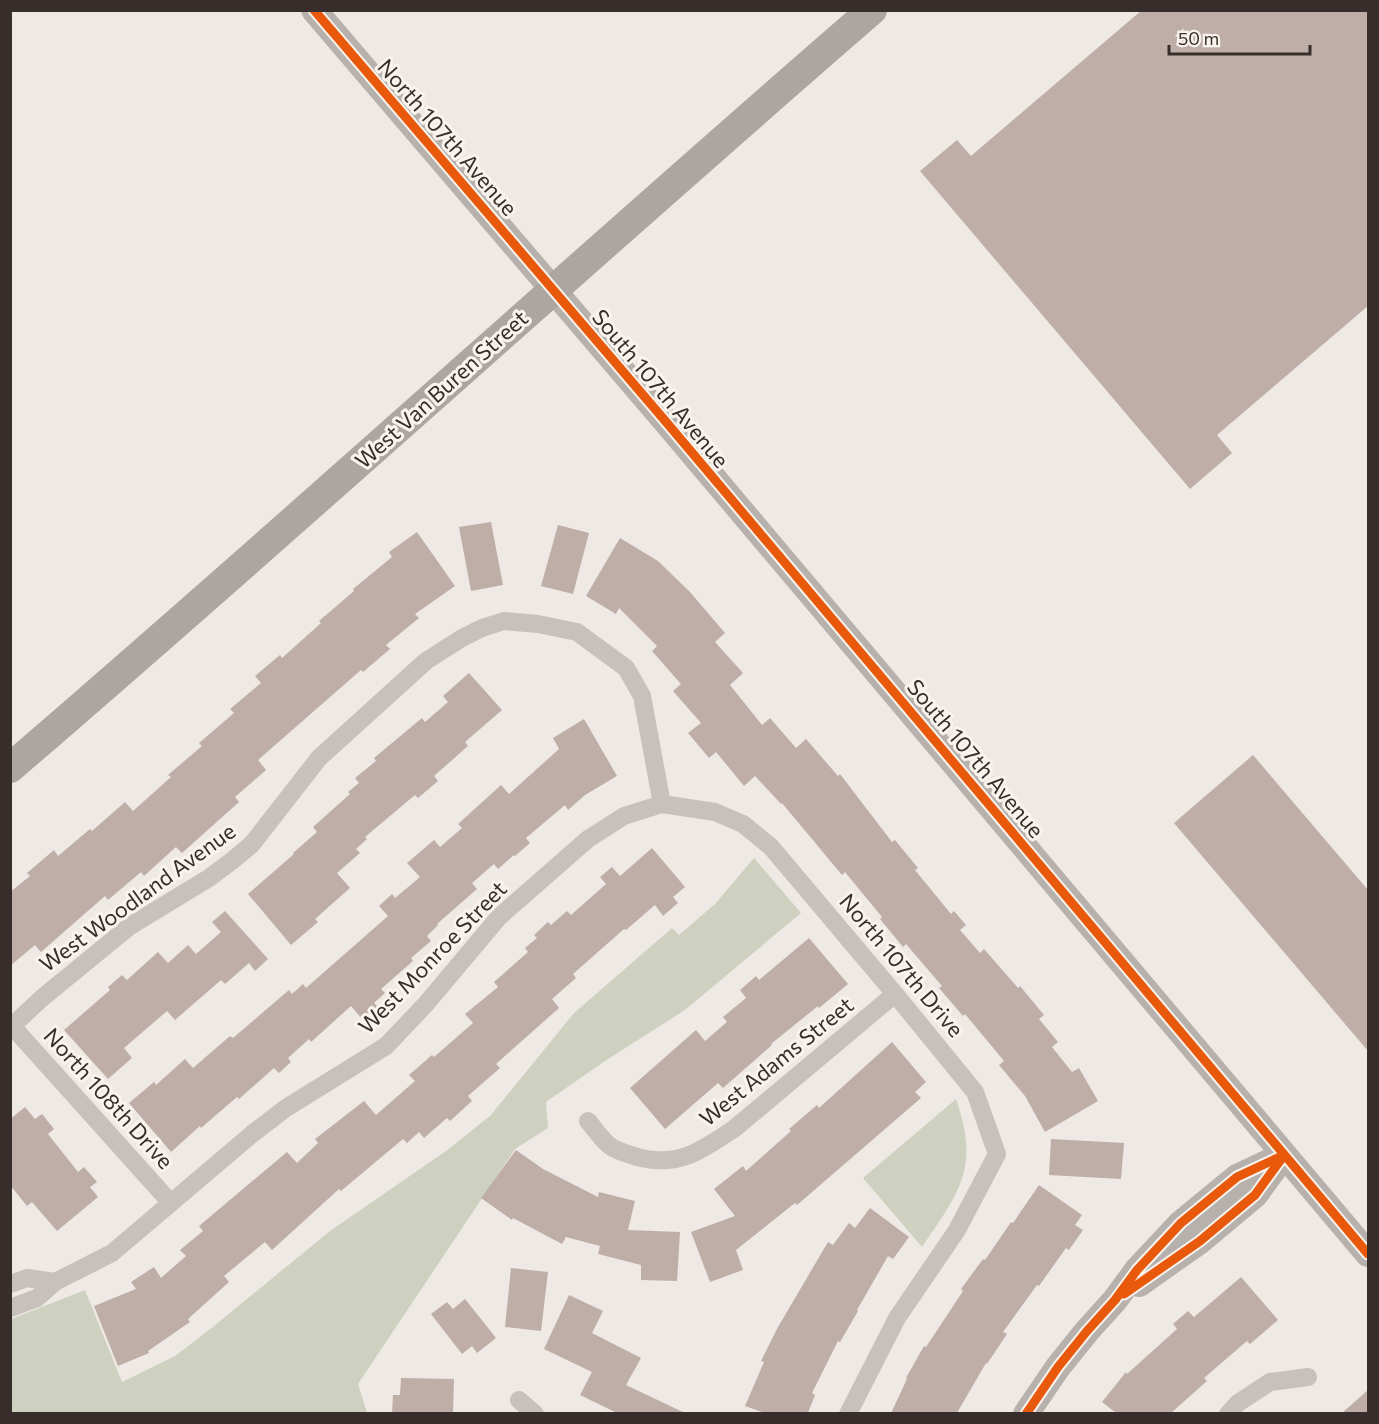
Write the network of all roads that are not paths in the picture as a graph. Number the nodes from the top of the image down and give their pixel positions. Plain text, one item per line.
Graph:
1 (314, 10) edge
2 (872, 10) edge
3 (552, 289) junction
4 (10, 768) edge
5 (662, 804) junction
6 (743, 824) joint
7 (896, 994) junction
8 (12, 1026) joint
9 (588, 1121) dead end
10 (1284, 1155) junction
11 (170, 1202) junction
12 (1368, 1254) edge
13 (55, 1282) junction
14 (10, 1284) edge
15 (10, 1308) edge
16 (1308, 1377) dead end
17 (519, 1400) dead end
18 (535, 1413) edge
19 (848, 1413) edge
20 (1026, 1413) edge
21 (1228, 1413) edge

1 - 3 main road, North 107th Avenue
2 - 3 main road, West Van Buren Street
3 - 4 main road, West Van Buren Street
3 - 10 main road, South 107th Avenue
5 - 6 street, West Monroe Street
5 - 8 street, West Woodland Avenue
5 - 11 street, West Monroe Street
6 - 7 street, North 107th Drive
7 - 9 street, West Adams Street
7 - 19 street, North 107th Drive
8 - 11 street, North 108th Drive
10 - 12 main road, South 107th Avenue
10 - 20 main road
11 - 13 street, West Monroe Street
13 - 14 street
13 - 15 street, West Monroe Street
16 - 21 street
17 - 18 street

